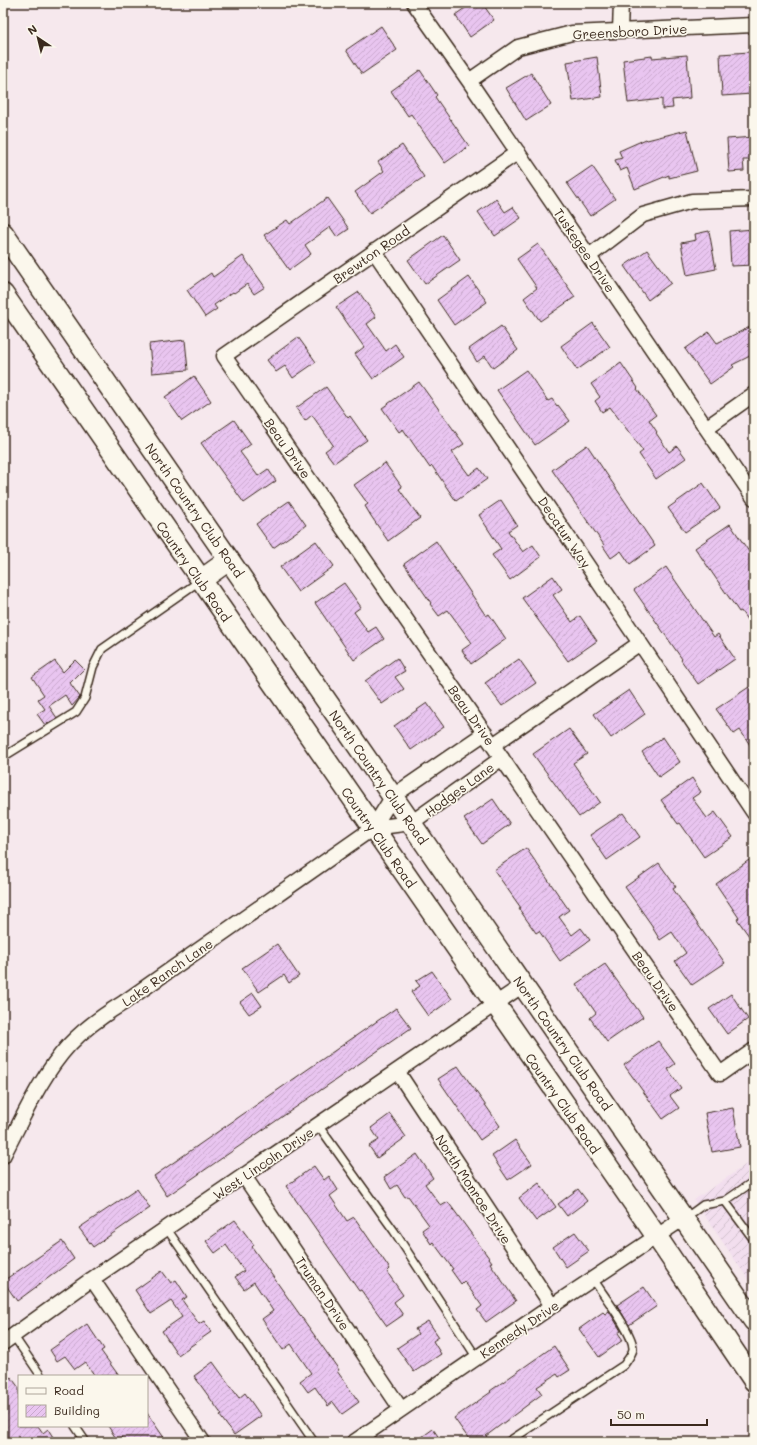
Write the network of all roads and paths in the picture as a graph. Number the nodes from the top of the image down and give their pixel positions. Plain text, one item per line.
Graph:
1 (414, 3) edge
2 (621, 3) edge
3 (754, 25) edge
4 (620, 30) junction
5 (469, 81) junction
6 (518, 152) junction
7 (754, 199) edge
8 (3, 233) edge
9 (374, 251) junction
10 (589, 256) junction
11 (3, 294) edge
12 (224, 356) joint
13 (754, 394) edge
14 (706, 428) junction
15 (754, 498) edge
16 (229, 560) junction
17 (201, 580) junction
18 (640, 643) junction
19 (485, 733) junction
20 (493, 745) junction
21 (3, 757) edge
22 (502, 758) junction
23 (392, 796) junction
24 (754, 813) edge
25 (411, 823) junction
26 (373, 828) junction
27 (523, 985) junction
28 (494, 1004) junction
29 (754, 1050) edge
30 (397, 1071) junction
31 (318, 1126) junction
32 (3, 1156) edge
33 (244, 1176) junction
34 (754, 1181) edge
35 (725, 1201) junction
36 (684, 1218) junction
37 (167, 1229) junction
38 (657, 1237) junction
39 (754, 1240) edge
40 (92, 1279) junction
41 (593, 1279) junction
42 (552, 1306) junction
43 (754, 1321) edge
44 (8, 1339) edge
45 (477, 1358) junction
46 (40, 1375) edge
47 (754, 1381) edge
48 (401, 1410) junction
49 (76, 1427) edge
50 (86, 1442) edge
51 (203, 1442) edge
52 (314, 1442) edge
53 (354, 1442) edge
54 (508, 1442) edge

1 - 5 street, Tuskegee Drive
2 - 4 street
3 - 4 street, Greensboro Drive
4 - 5 street, Greensboro Drive
5 - 6 street, Tuskegee Drive
6 - 9 street, Brewton Road
6 - 10 street, Tuskegee Drive
7 - 10 street
8 - 16 main road, North Country Club Road
9 - 12 street, Brewton Road
9 - 18 street, Decatur Way
10 - 14 street, Tuskegee Drive
11 - 17 main road, Country Club Road
12 - 19 street, Beau Drive
13 - 14 street
14 - 15 street, Tuskegee Drive
16 - 17 main road
16 - 23 main road, North Country Club Road
17 - 21 lane
17 - 26 main road, Country Club Road
18 - 20 street, Hodges Lane
18 - 24 street, Decatur Way
19 - 20 street, Beau Drive
19 - 23 street
20 - 22 street, Beau Drive
22 - 25 street, Hodges Lane
22 - 29 street, Beau Drive
23 - 25 main road, North Country Club Road
23 - 26 street
25 - 26 street, Hodges Lane
25 - 27 main road, North Country Club Road
26 - 28 main road, Country Club Road
26 - 32 street, Lake Ranch Lane
27 - 28 street, West Lincoln Drive
27 - 36 main road, North Country Club Road
28 - 30 street, West Lincoln Drive
28 - 38 main road, Country Club Road
30 - 31 street, West Lincoln Drive
30 - 42 street, North Monroe Drive
31 - 33 street, West Lincoln Drive
31 - 45 lane
33 - 37 street, West Lincoln Drive
33 - 48 street, Truman Drive
34 - 35 lane
35 - 36 lane
35 - 39 lane
36 - 38 street, Kennedy Drive
36 - 43 main road, North Country Club Road
37 - 40 street, West Lincoln Drive
37 - 52 lane
38 - 41 street, Kennedy Drive
38 - 47 main road, Country Club Road
40 - 44 street, West Lincoln Drive
40 - 51 street
41 - 42 street, Kennedy Drive
41 - 54 lane
42 - 45 street, Kennedy Drive
44 - 46 lane
45 - 48 street, Kennedy Drive
48 - 53 street, Kennedy Drive
49 - 50 lane

